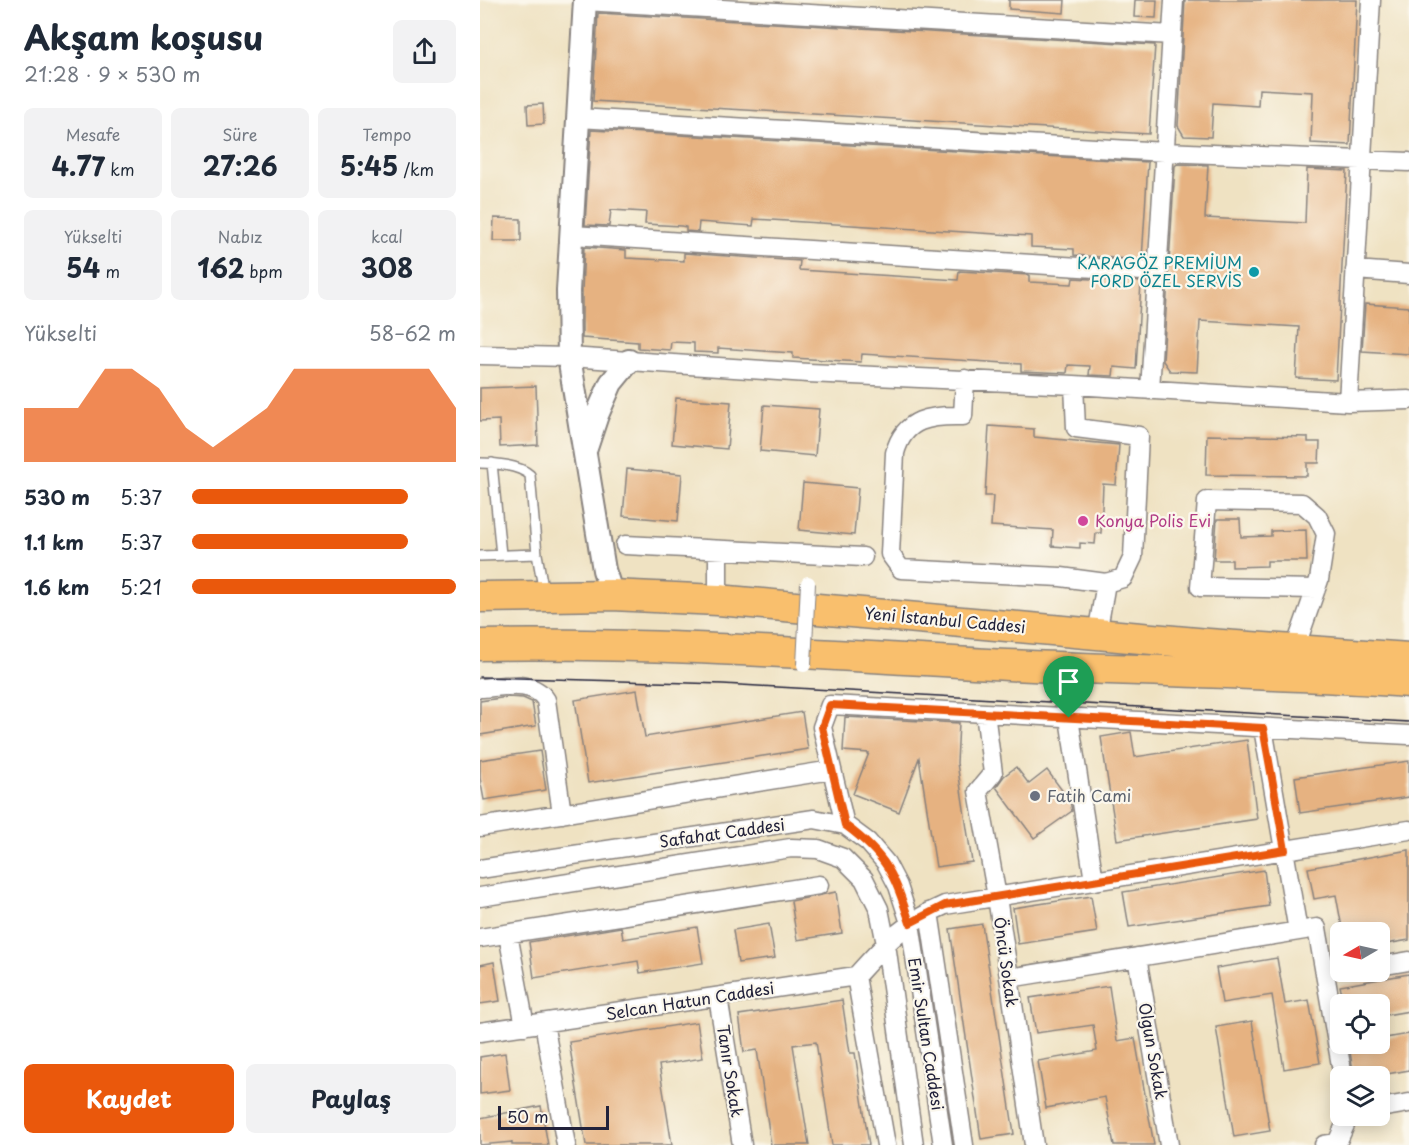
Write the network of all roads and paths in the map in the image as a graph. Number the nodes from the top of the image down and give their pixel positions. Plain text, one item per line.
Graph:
1 (1174, 0) edge
2 (1371, 0) edge
3 (584, 1) edge
4 (1172, 35) junction
5 (578, 118) junction
6 (1165, 152) junction
7 (1362, 160) junction
8 (1409, 162) edge
9 (572, 234) junction
10 (1355, 270) junction
11 (1158, 272) junction
12 (1409, 274) edge
13 (480, 356) edge
14 (569, 357) junction
15 (629, 361) junction
16 (965, 379) junction
17 (1074, 385) junction
18 (1150, 390) junction
19 (1409, 400) edge
20 (1348, 402) junction
21 (585, 452) junction
22 (480, 463) edge
23 (492, 463) junction
24 (625, 545) dead end
25 (718, 550) junction
26 (537, 554) junction
27 (501, 555) junction
28 (480, 556) edge
29 (863, 557) dead end
30 (808, 583) dead end
31 (1106, 583) junction
32 (1316, 589) junction
33 (545, 595) junction
34 (612, 595) junction
35 (480, 597) edge
36 (718, 600) junction
37 (1096, 634) junction
38 (1299, 637) junction
39 (1409, 641) edge
40 (1208, 644) junction
41 (480, 645) edge
42 (1409, 658) edge
43 (804, 665) dead end
44 (1109, 670) junction
45 (1409, 682) edge
46 (480, 688) edge
47 (1409, 699) edge
48 (985, 713) junction
49 (1069, 718) junction
50 (1263, 728) junction
51 (1409, 735) edge
52 (832, 770) junction
53 (562, 814) junction
54 (845, 825) junction
55 (480, 827) edge
56 (1409, 830) edge
57 (1285, 850) junction
58 (480, 869) edge
59 (1094, 881) junction
60 (819, 885) dead end
61 (480, 897) edge
62 (997, 897) junction
63 (929, 912) junction
64 (910, 923) junction
65 (1298, 931) junction
66 (508, 934) junction
67 (480, 938) edge
68 (886, 944) junction
69 (1137, 957) junction
70 (1409, 962) edge
71 (1330, 965) edge
72 (1390, 965) edge
73 (856, 976) junction
74 (1009, 978) junction
75 (1334, 982) edge
76 (718, 997) junction
77 (544, 1023) junction
78 (525, 1026) junction
79 (480, 1032) edge
80 (1342, 1066) edge
81 (1390, 1108) edge
82 (1408, 1109) edge
83 (1345, 1126) edge
84 (566, 1145) edge
85 (742, 1145) edge
86 (886, 1145) edge
87 (914, 1145) edge
88 (943, 1145) edge
89 (964, 1145) edge
90 (1034, 1145) edge
91 (1169, 1145) edge
92 (1324, 1145) edge

1 - 4 street
2 - 7 street
3 - 4 street
3 - 5 street
4 - 6 street
5 - 6 street
5 - 9 street
6 - 7 street
6 - 11 street
7 - 8 street
7 - 10 street
9 - 11 street
9 - 14 street
10 - 12 street
10 - 20 street
11 - 18 street
13 - 14 street
14 - 15 street
14 - 21 street
15 - 16 street
15 - 21 street
16 - 17 street
16 - 31 street
17 - 18 street
17 - 31 street
18 - 20 street
19 - 20 street
21 - 34 street
22 - 23 lane
23 - 26 lane
23 - 27 lane
24 - 25 street
25 - 29 street
25 - 36 street
26 - 27 lane
26 - 33 lane
27 - 28 lane
30 - 43 street, bridge
31 - 37 street
32 - 32 street
32 - 38 street
33 - 34 highway, Yeni İstanbul Caddesi
33 - 35 highway, Yeni İstanbul Caddesi
34 - 36 highway, Yeni İstanbul Caddesi
36 - 37 highway, Yeni İstanbul Caddesi
37 - 40 highway, Yeni İstanbul Caddesi
38 - 39 highway
38 - 40 highway
40 - 42 highway, Yeni İstanbul Caddesi
41 - 44 highway
44 - 45 highway
44 - 47 highway
46 - 53 street
48 - 49 street
48 - 52 street
48 - 62 street, Öncü Sokak
49 - 50 street
49 - 59 street
50 - 51 street
50 - 57 street
52 - 53 street
52 - 54 street
53 - 55 street
54 - 58 street, Safahat Caddesi
54 - 64 street, Safahat Caddesi
56 - 57 street
57 - 59 street
57 - 65 street
59 - 62 street
60 - 66 street
61 - 68 street, Safahat Caddesi
62 - 63 street
62 - 74 street, Öncü Sokak
63 - 64 street
63 - 89 street
64 - 68 street
64 - 88 street, Emir Sultan Caddesi
65 - 69 street
65 - 71 street
66 - 67 street
66 - 78 street
68 - 73 street
68 - 87 street, Emir Sultan Caddesi
69 - 74 street
69 - 91 street, Olgun Sokak
70 - 72 street
73 - 76 street, Selcan Hatun Caddesi
73 - 86 street
74 - 90 street, Öncü Sokak
75 - 80 street
76 - 77 street, Selcan Hatun Caddesi
76 - 85 street, Tanır Sokak
77 - 78 street, Selcan Hatun Caddesi
77 - 84 street
78 - 79 street, Selcan Hatun Caddesi
81 - 82 street
83 - 92 street

